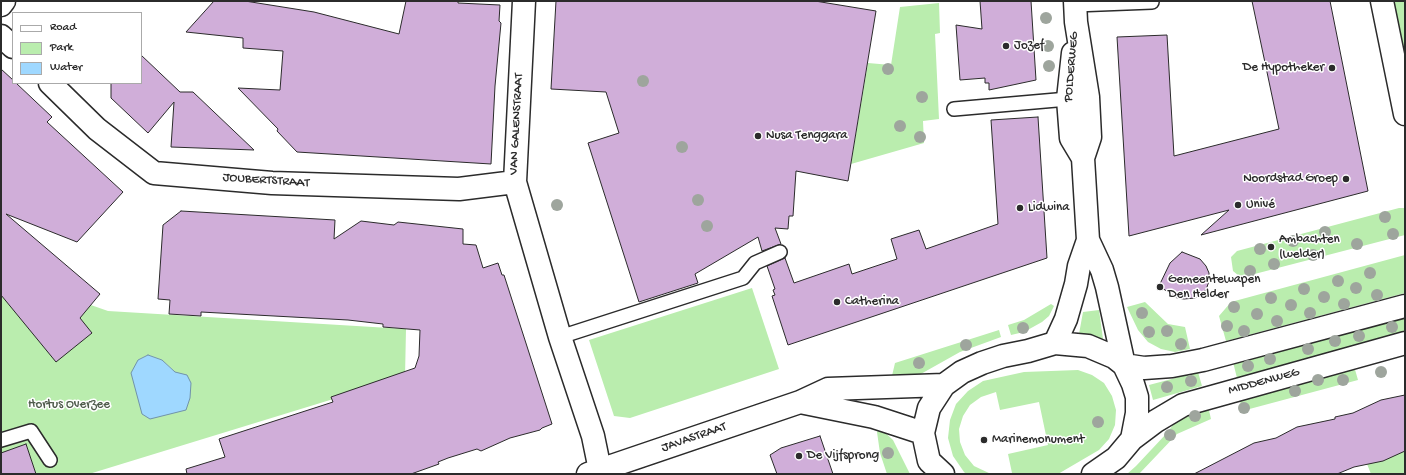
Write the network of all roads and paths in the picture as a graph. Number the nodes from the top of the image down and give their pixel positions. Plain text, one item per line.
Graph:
1 (4, 1) edge
2 (524, 1) edge
3 (1382, 1) edge
4 (1152, 2) edge
5 (1, 5) edge
6 (1076, 9) edge
7 (1, 36) edge
8 (12, 46) edge
9 (51, 84) edge
10 (1068, 99) junction
11 (954, 109) dead end
12 (1405, 114) edge
13 (1083, 158) junction
14 (515, 182) junction
15 (1088, 240) junction
16 (780, 252) dead end
17 (1405, 306) edge
18 (560, 337) junction
19 (1055, 342) junction
20 (1405, 344) edge
21 (1124, 365) junction
22 (944, 385) junction
23 (800, 402) junction
24 (923, 433) junction
25 (1132, 439) junction
26 (1, 440) edge
27 (50, 460) dead end
28 (934, 470) edge
29 (596, 473) edge
30 (1093, 474) edge

1 - 5 street
2 - 14 street, VAN GALENSTRAAT
3 - 12 street
4 - 6 lane
6 - 10 street, POLDERWEG
6 - 13 street, POLDERWEG
7 - 8 street
9 - 14 street, JOUBERTSTRAAT
10 - 11 lane
10 - 13 street, POLDERWEG
13 - 15 street, POLDERWEG
14 - 18 street, VAN GALENSTRAAT
15 - 19 street, POLDERWEG
15 - 21 street, POLDERWEG
16 - 18 lane
17 - 21 street
18 - 29 street, VAN GALENSTRAAT
19 - 21 street
19 - 22 street
20 - 25 street, MIDDENWEG
21 - 25 street
22 - 23 street, JAVASTRAAT
22 - 24 street
23 - 24 street
23 - 29 street, JAVASTRAAT
24 - 28 street
25 - 30 street, MIDDENWEG
26 - 27 lane

